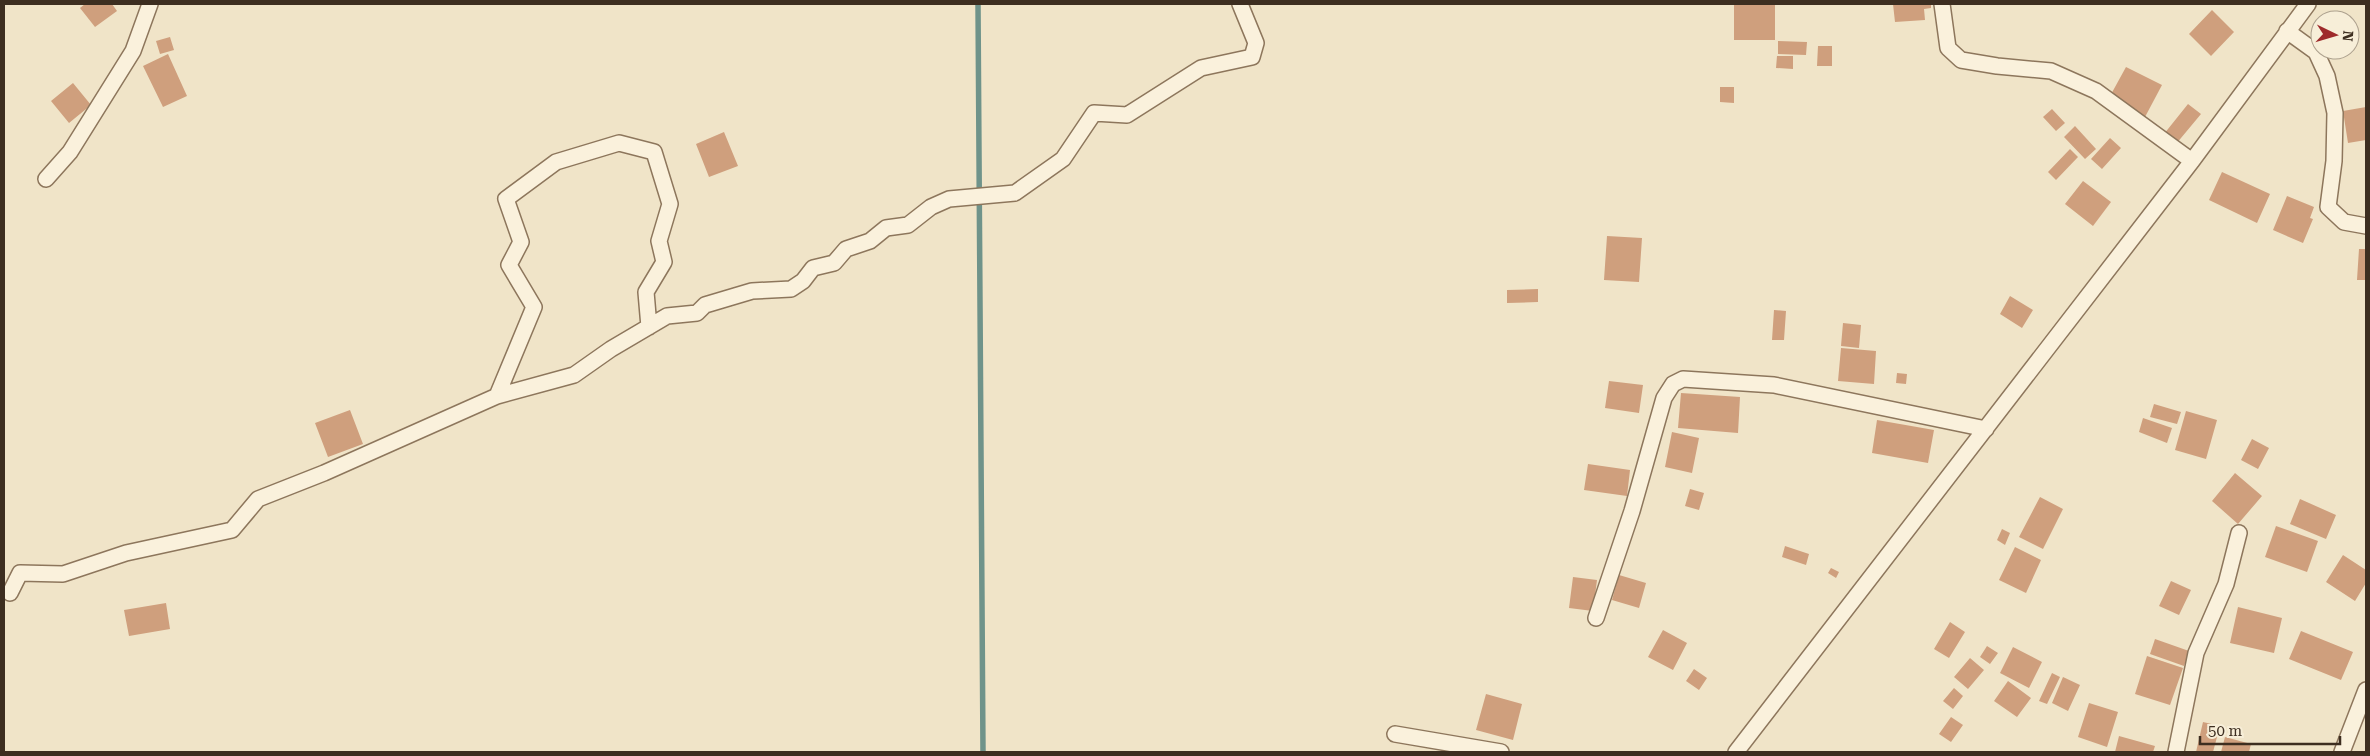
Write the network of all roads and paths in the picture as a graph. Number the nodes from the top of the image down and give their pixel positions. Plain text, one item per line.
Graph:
1 (150, 4) edge
2 (1240, 4) edge
3 (1942, 4) edge
4 (2308, 4) edge
5 (2287, 32) junction
6 (2192, 161) junction
7 (46, 179) dead end
8 (2366, 226) edge
9 (649, 326) junction
10 (497, 396) junction
11 (1986, 428) junction
12 (2239, 533) dead end
13 (10, 593) dead end
14 (1596, 618) dead end
15 (2366, 690) edge
16 (1394, 734) dead end
17 (1501, 752) edge
18 (1736, 752) edge
19 (2176, 752) edge
20 (2342, 752) edge

1 - 7 street
2 - 9 street
3 - 6 street
4 - 5 street
5 - 6 street
5 - 8 street
6 - 11 street
9 - 10 street
9 - 10 street
10 - 13 street
11 - 14 street
11 - 18 street
12 - 19 street
15 - 20 street
16 - 17 street

